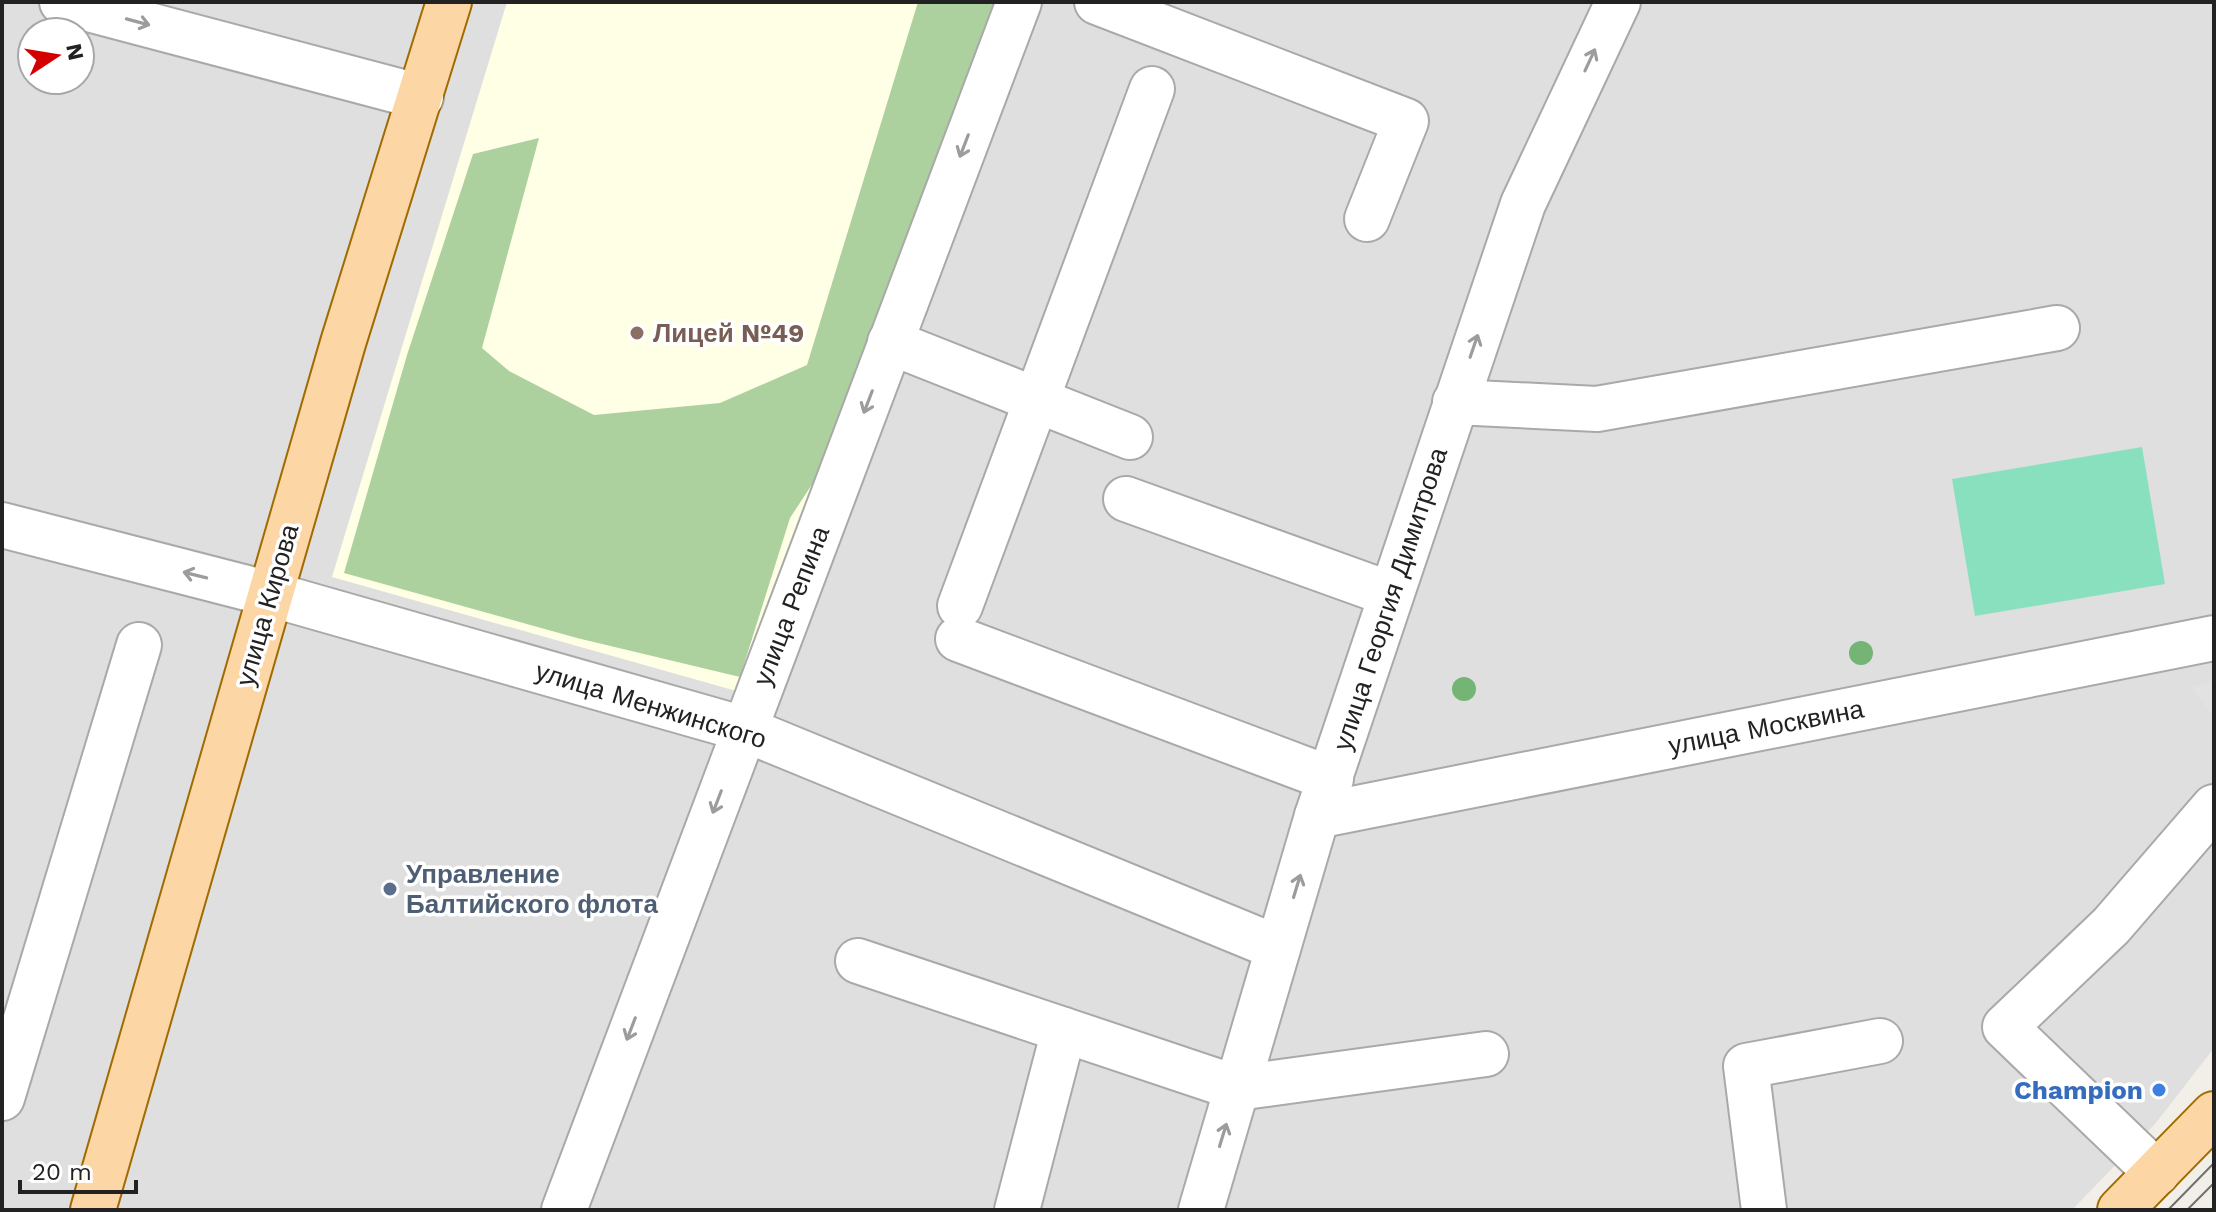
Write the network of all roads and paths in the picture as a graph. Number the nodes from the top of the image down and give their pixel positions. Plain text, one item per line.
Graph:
1 (62, 2) edge
2 (449, 2) edge
3 (1019, 2) edge
4 (1097, 2) edge
5 (1618, 2) edge
6 (1152, 89) dead end
7 (421, 97) junction
8 (1367, 219) dead end
9 (2057, 328) dead end
10 (890, 342) junction
11 (1036, 400) junction
12 (1455, 402) junction
13 (1130, 437) dead end
14 (1126, 499) dead end
15 (2, 525) edge
16 (270, 594) junction
17 (1390, 594) junction
18 (2214, 638) edge
19 (139, 645) dead end
20 (744, 729) junction
21 (1324, 798) junction
22 (2214, 807) edge
23 (1278, 948) junction
24 (858, 961) dead end
25 (1064, 1030) junction
26 (1880, 1041) dead end
27 (1486, 1054) dead end
28 (1237, 1088) junction
29 (2, 1098) edge
30 (2214, 1114) edge
31 (2157, 1173) junction
32 (93, 1210) edge
33 (564, 1210) edge
34 (1017, 1210) edge
35 (1201, 1210) edge
36 (1764, 1210) edge
37 (2120, 1210) edge

1 -> 7 street
2 - 7 main road, улица Кирова
3 -> 10 street, улица Репина
4 - 8 street
12 -> 5 street, улица Георгия Димитрова
6 - 11 street
7 - 16 main road, улица Кирова
9 - 12 street
10 - 11 street
10 -> 20 street, улица Репина
11 - 13 street
11 - 21 street
12 - 17 street, улица Георгия Димитрова
14 - 17 street
16 -> 15 street, улица Менжинского
16 - 20 street, улица Менжинского
16 - 32 main road, улица Кирова
17 - 21 street, улица Георгия Димитрова
18 - 21 street, улица Москвина
19 - 29 street
20 - 23 street, улица Менжинского
20 -> 33 street, улица Репина
23 -> 21 street, улица Георгия Димитрова
22 - 31 street
23 - 28 street, улица Георгия Димитрова
24 - 25 street
25 - 28 street
25 - 34 street
26 - 36 street
27 - 28 street
35 -> 28 street, улица Георгия Димитрова
30 - 31 main road
31 - 37 main road

